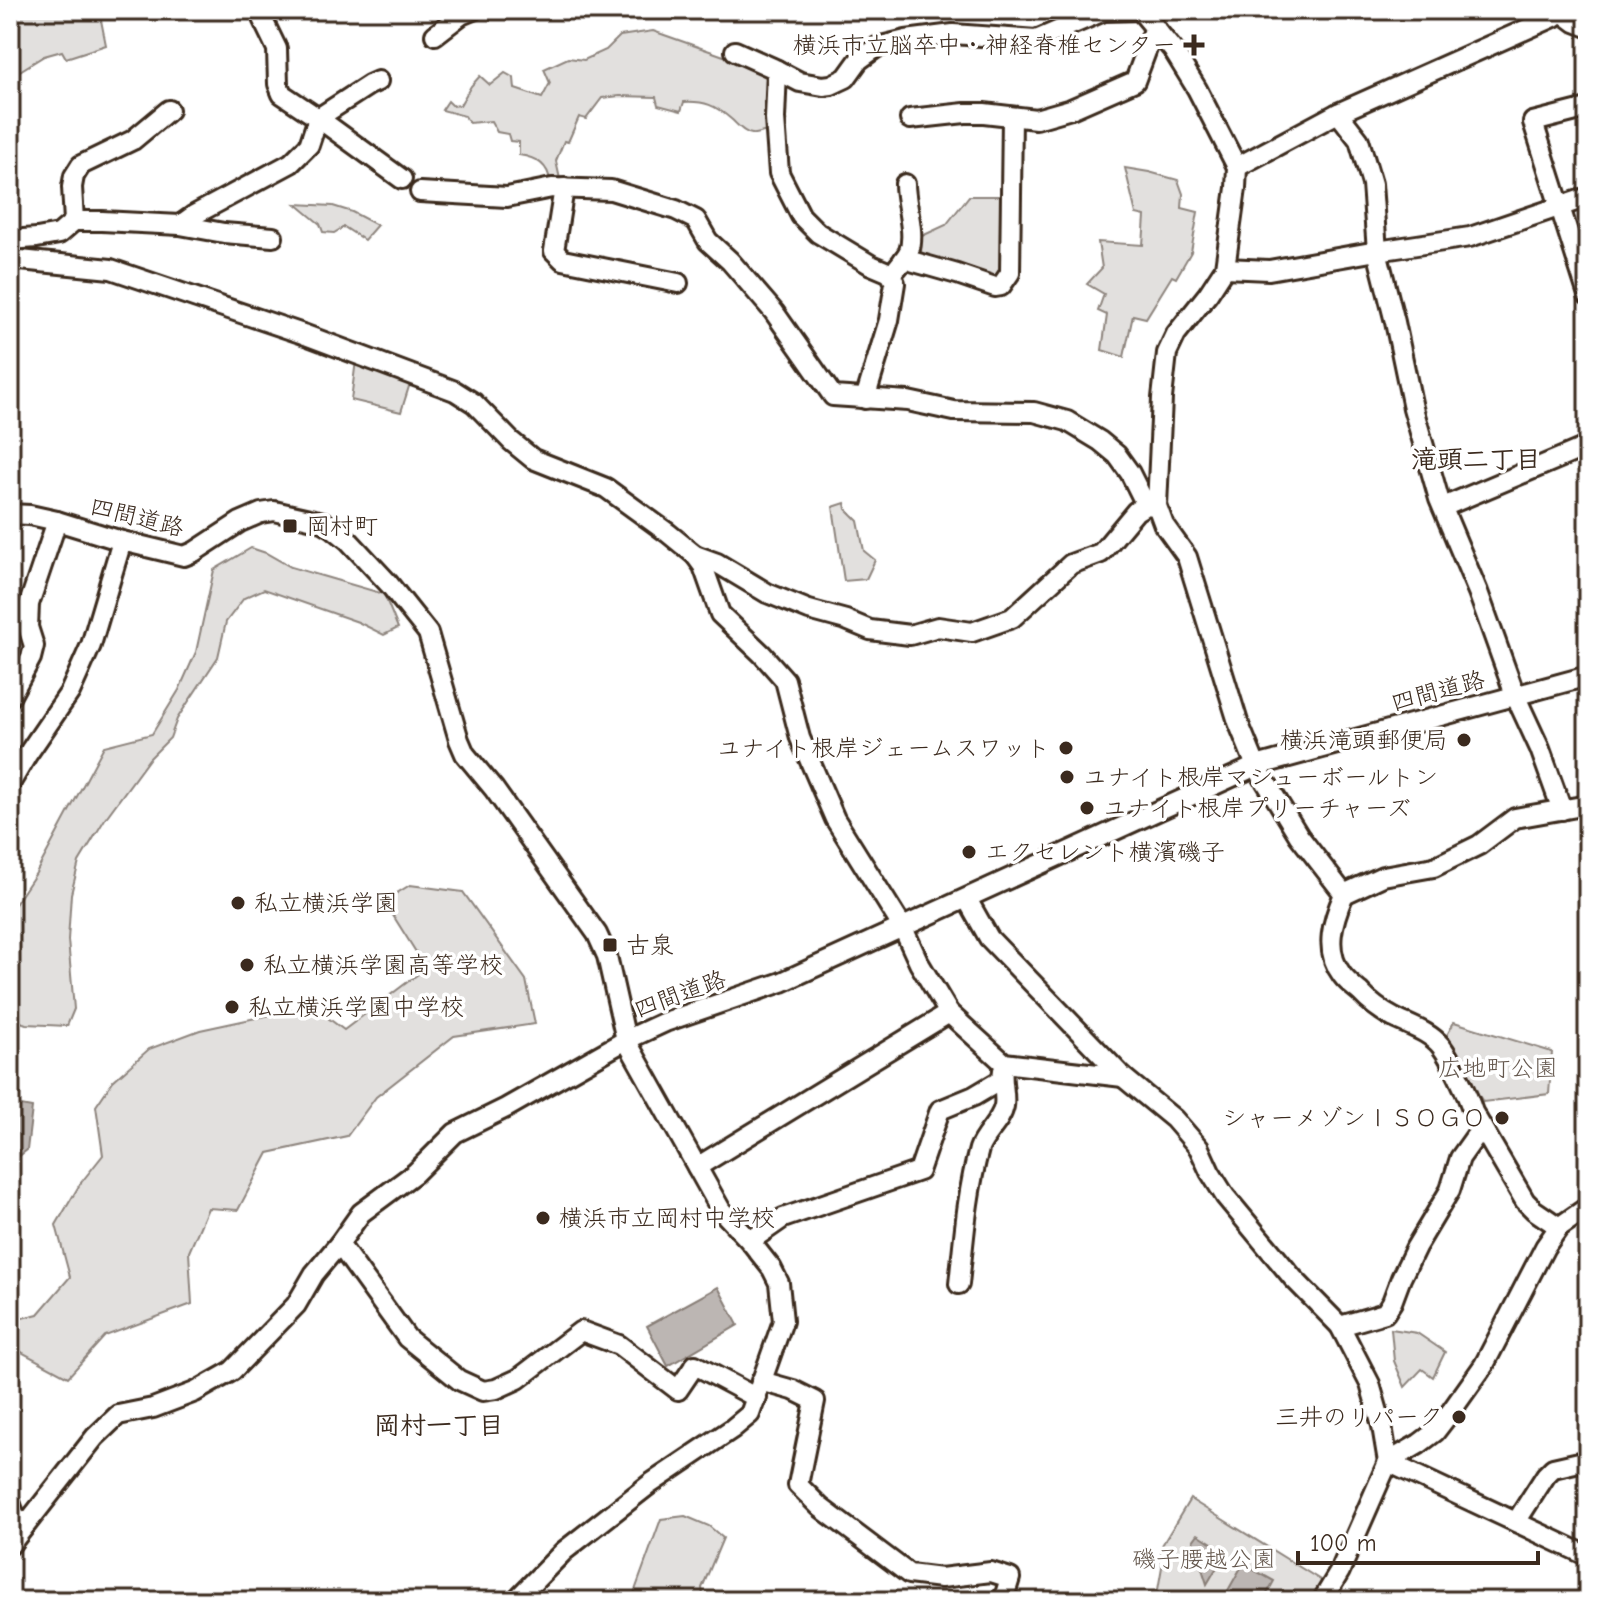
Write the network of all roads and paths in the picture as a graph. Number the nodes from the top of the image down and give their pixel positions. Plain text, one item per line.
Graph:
1 (258, 10) edge
2 (1140, 10) edge
3 (1560, 11) edge
4 (462, 12) edge
5 (1155, 27) junction
6 (1588, 27) edge
7 (435, 35) dead end
8 (735, 51) dead end
9 (777, 70) junction
10 (378, 81) dead end
11 (1588, 108) edge
12 (169, 110) dead end
13 (1338, 113) junction
14 (1012, 117) junction
15 (318, 118) junction
16 (910, 119) dead end
17 (1237, 167) junction
18 (402, 179) dead end
19 (905, 184) dead end
20 (564, 188) junction
21 (420, 192) dead end
22 (1588, 197) edge
23 (1559, 206) junction
24 (74, 221) junction
25 (180, 225) junction
26 (273, 237) dead end
27 (10, 240) edge
28 (1377, 251) junction
29 (10, 259) edge
30 (904, 259) junction
31 (1225, 268) junction
32 (891, 277) junction
33 (678, 283) dead end
34 (1588, 295) edge
35 (865, 399) junction
36 (1588, 446) edge
37 (1151, 505) junction
38 (1443, 507) junction
39 (10, 514) edge
40 (57, 521) junction
41 (122, 541) junction
42 (695, 555) junction
43 (1588, 676) edge
44 (1515, 695) junction
45 (10, 697) edge
46 (1256, 766) junction
47 (10, 784) edge
48 (1588, 805) edge
49 (1562, 810) junction
50 (1344, 894) junction
51 (967, 899) junction
52 (903, 928) junction
53 (949, 1013) junction
54 (626, 1040) junction
55 (1002, 1071) junction
56 (1123, 1077) junction
57 (1482, 1127) junction
58 (697, 1167) junction
59 (1588, 1207) edge
60 (1559, 1227) junction
61 (750, 1241) junction
62 (339, 1244) junction
63 (959, 1284) dead end
64 (1340, 1326) junction
65 (759, 1389) junction
66 (1588, 1460) edge
67 (1388, 1462) junction
68 (10, 1502) edge
69 (1516, 1522) junction
70 (26, 1524) junction
71 (10, 1545) edge
72 (1588, 1556) edge
73 (515, 1601) edge
74 (1003, 1601) edge
75 (1322, 1601) edge

1 - 15 street
2 - 5 street
2 - 9 street
3 - 6 street
3 - 13 street
4 - 7 street
5 - 14 street
5 - 17 street
8 - 9 street
9 - 32 street
10 - 15 street
11 - 23 street
12 - 24 street
13 - 17 street
13 - 28 street
14 - 16 street
14 - 30 street
15 - 18 street
15 - 25 street
17 - 31 street
19 - 30 street
20 - 21 street
20 - 33 street
20 - 35 street
22 - 23 street
23 - 28 street
23 - 34 street
24 - 25 street
24 - 27 street
25 - 26 street
28 - 31 street
28 - 38 street
29 - 42 street
30 - 32 street
31 - 37 street
32 - 35 street
35 - 37 street
36 - 38 street
37 - 42 street
37 - 46 street
38 - 44 street
39 - 40 street, 四間道路
40 - 41 street, 四間道路
40 - 45 street
41 - 47 street
41 - 54 street, 四間道路
42 - 52 street
43 - 44 street, 四間道路
44 - 46 street, 四間道路
44 - 49 street
46 - 50 street
46 - 51 street, 四間道路
48 - 49 street
49 - 50 street
50 - 57 street
51 - 52 street, 四間道路
51 - 56 street
52 - 53 street
52 - 54 street, 四間道路
53 - 55 street
53 - 58 street
54 - 58 street
54 - 62 street
55 - 56 street
55 - 61 street
55 - 63 street
56 - 64 street
57 - 60 street
57 - 64 street
58 - 61 street
59 - 60 street
60 - 67 street
61 - 65 street
62 - 65 street
62 - 70 street
64 - 67 street
65 - 73 street
65 - 74 street
66 - 69 street
67 - 69 street
67 - 75 street
68 - 70 street
69 - 72 street
70 - 71 street

